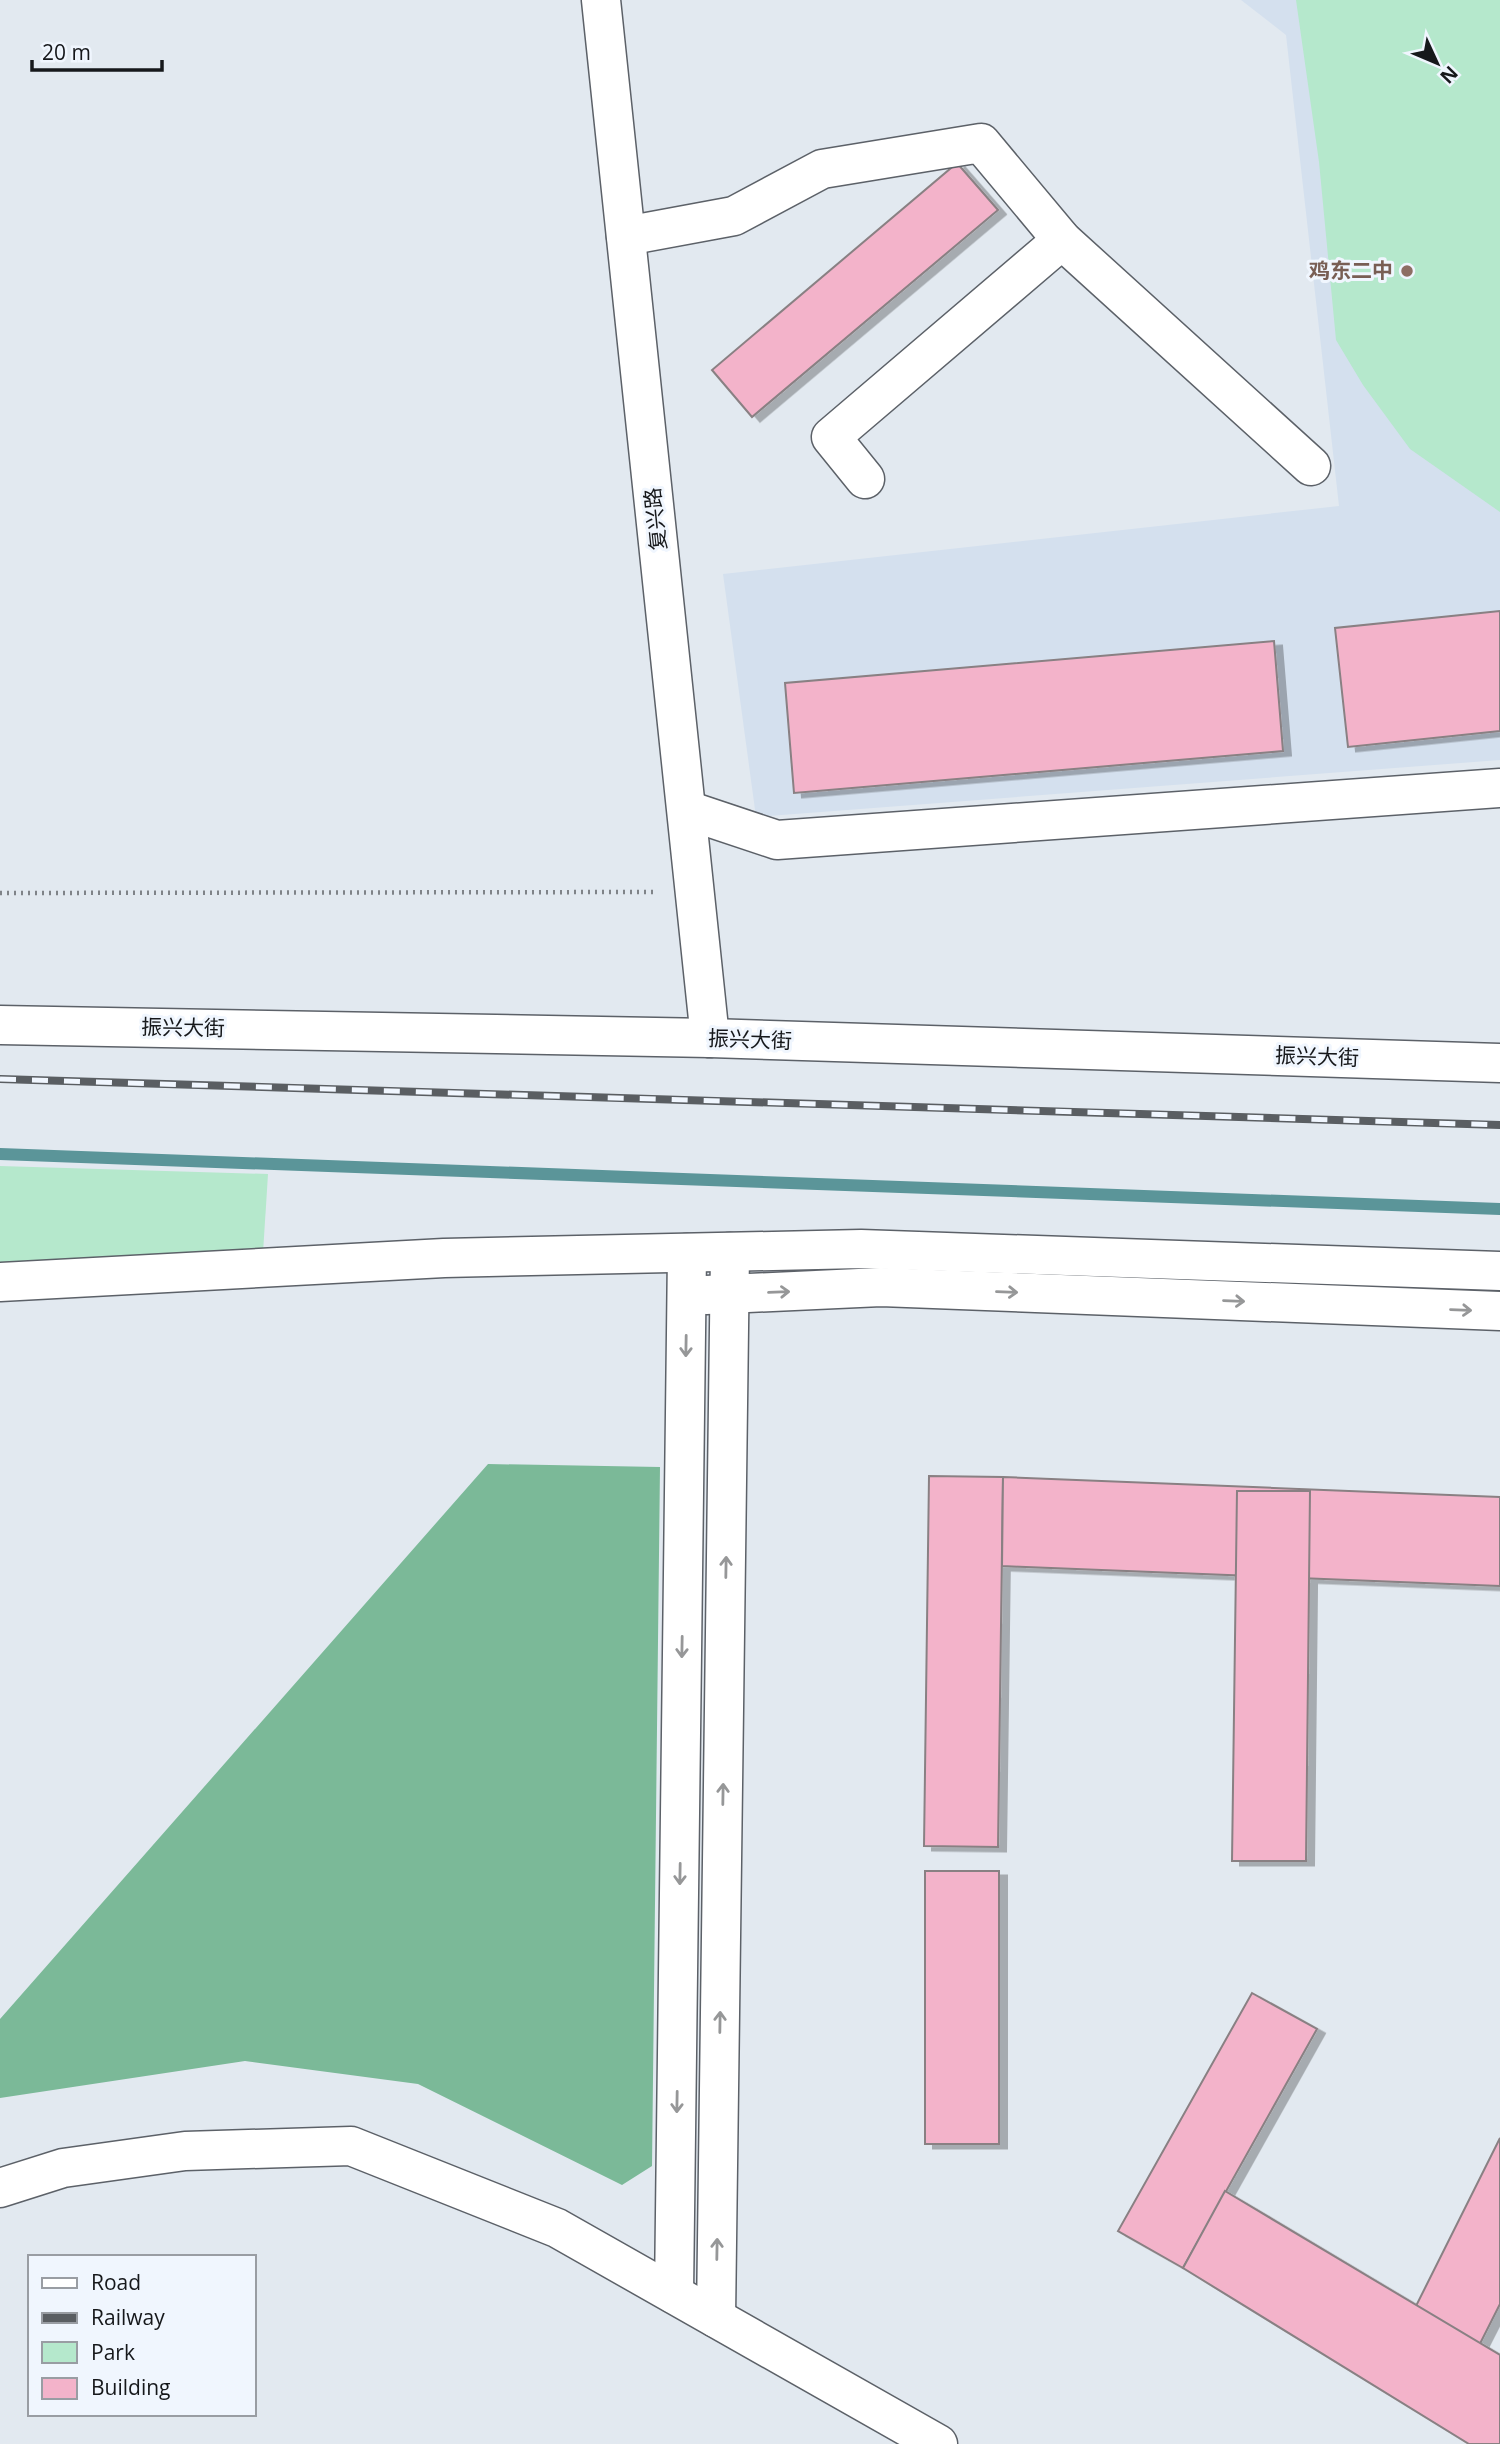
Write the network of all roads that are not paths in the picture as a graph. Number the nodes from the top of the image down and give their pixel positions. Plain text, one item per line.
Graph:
1 (601, 0) edge
2 (626, 236) junction
3 (1062, 240) junction
4 (1311, 466) dead end
5 (864, 479) dead end
6 (1500, 788) edge
7 (687, 810) junction
8 (0, 1025) edge
9 (710, 1038) junction
10 (1500, 1063) edge
11 (730, 1252) junction
12 (687, 1253) junction
13 (1500, 1271) edge
14 (0, 1282) edge
15 (687, 1296) junction
16 (1500, 1311) edge
17 (0, 2189) edge
18 (674, 2294) junction
19 (716, 2318) junction
20 (938, 2444) edge

1 - 2 street, 复兴路
2 - 3 street
2 - 7 street, 复兴路
3 - 4 street
3 - 5 street
6 - 7 street
7 - 9 street, 复兴路
8 - 9 street, 振兴大街
9 - 10 street, 振兴大街
11 - 12 street
11 - 13 street
19 -> 11 street
12 - 14 street
12 - 15 street
15 -> 16 street
15 -> 18 street
17 - 18 street
18 - 19 street
19 - 20 street

